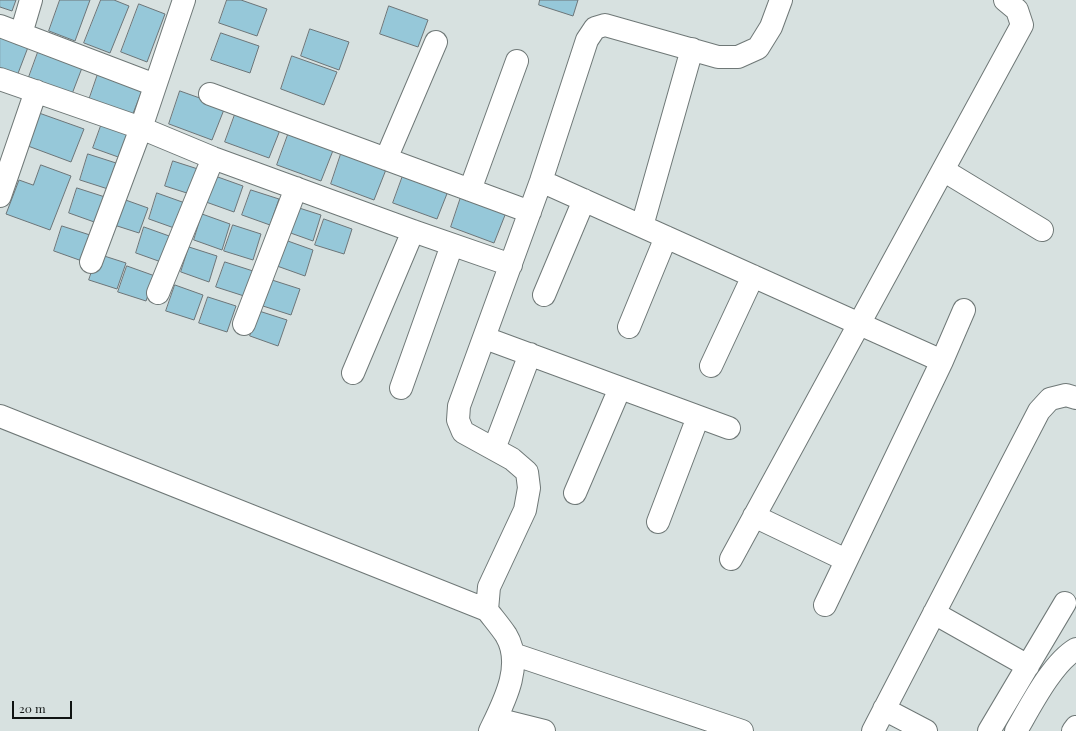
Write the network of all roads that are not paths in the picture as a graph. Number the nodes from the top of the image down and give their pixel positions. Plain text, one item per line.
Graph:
1 (31, 0) edge
2 (184, 0) edge
3 (781, 0) edge
4 (1005, 0) edge
5 (0, 26) edge
6 (21, 34) junction
7 (436, 42) dead end
8 (692, 49) junction
9 (518, 61) dead end
10 (0, 78) edge
11 (155, 85) junction
12 (36, 91) junction
13 (210, 94) dead end
14 (141, 128) junction
15 (213, 158) junction
16 (386, 159) junction
17 (943, 170) junction
18 (541, 181) junction
19 (296, 188) junction
20 (470, 190) junction
21 (0, 196) edge
22 (584, 200) junction
23 (530, 212) junction
24 (642, 226) junction
25 (1042, 230) dead end
26 (412, 231) junction
27 (666, 237) junction
28 (452, 244) junction
29 (91, 262) dead end
30 (511, 265) junction
31 (753, 276) junction
32 (158, 293) dead end
33 (544, 295) dead end
34 (964, 310) dead end
35 (859, 323) junction
36 (244, 324) dead end
37 (629, 327) dead end
38 (485, 338) junction
39 (530, 354) junction
40 (942, 361) junction
41 (711, 366) dead end
42 (353, 373) dead end
43 (401, 388) dead end
44 (620, 388) junction
45 (1076, 398) edge
46 (0, 416) edge
47 (698, 417) junction
48 (728, 428) dead end
49 (494, 449) junction
50 (575, 493) dead end
51 (754, 516) junction
52 (658, 522) dead end
53 (731, 559) dead end
54 (846, 560) junction
55 (1065, 603) dead end
56 (825, 605) dead end
57 (487, 610) junction
58 (934, 613) junction
59 (1076, 649) edge
60 (513, 654) junction
61 (1028, 666) junction
62 (884, 709) junction
63 (493, 725) edge
64 (1076, 727) edge
65 (544, 731) edge
66 (742, 731) edge
67 (873, 731) edge
68 (926, 731) edge
69 (989, 731) edge
70 (1016, 731) edge
71 (1073, 731) edge

1 - 6 street
2 - 11 street
3 - 8 street
4 - 17 street
5 - 6 street
6 - 11 street
7 - 16 street
8 - 18 street
8 - 24 street
9 - 20 street
10 - 12 street
11 - 14 street
12 - 14 street
12 - 21 street
13 - 16 street
14 - 15 street
14 - 29 street
15 - 19 street
15 - 32 street
16 - 20 street
17 - 25 street
17 - 35 street
18 - 22 street
18 - 23 street
19 - 26 street
19 - 36 street
20 - 23 street
22 - 24 street
22 - 33 street
23 - 30 street
24 - 27 street
26 - 28 street
26 - 42 street
27 - 31 street
27 - 37 street
28 - 30 street
28 - 43 street
30 - 38 street
31 - 35 street
31 - 41 street
34 - 40 street
35 - 40 street
35 - 51 street
38 - 39 street
38 - 49 street
39 - 44 street
39 - 49 street
40 - 54 street
44 - 47 street
44 - 50 street
45 - 58 street
46 - 57 street
47 - 48 street
47 - 52 street
49 - 57 street
51 - 53 street
51 - 54 street
54 - 56 street
55 - 61 street
57 - 60 street
58 - 61 street
58 - 62 street
59 - 70 street
60 - 63 street
60 - 66 street
61 - 69 street
62 - 67 street
62 - 68 street
63 - 65 street
64 - 71 street

